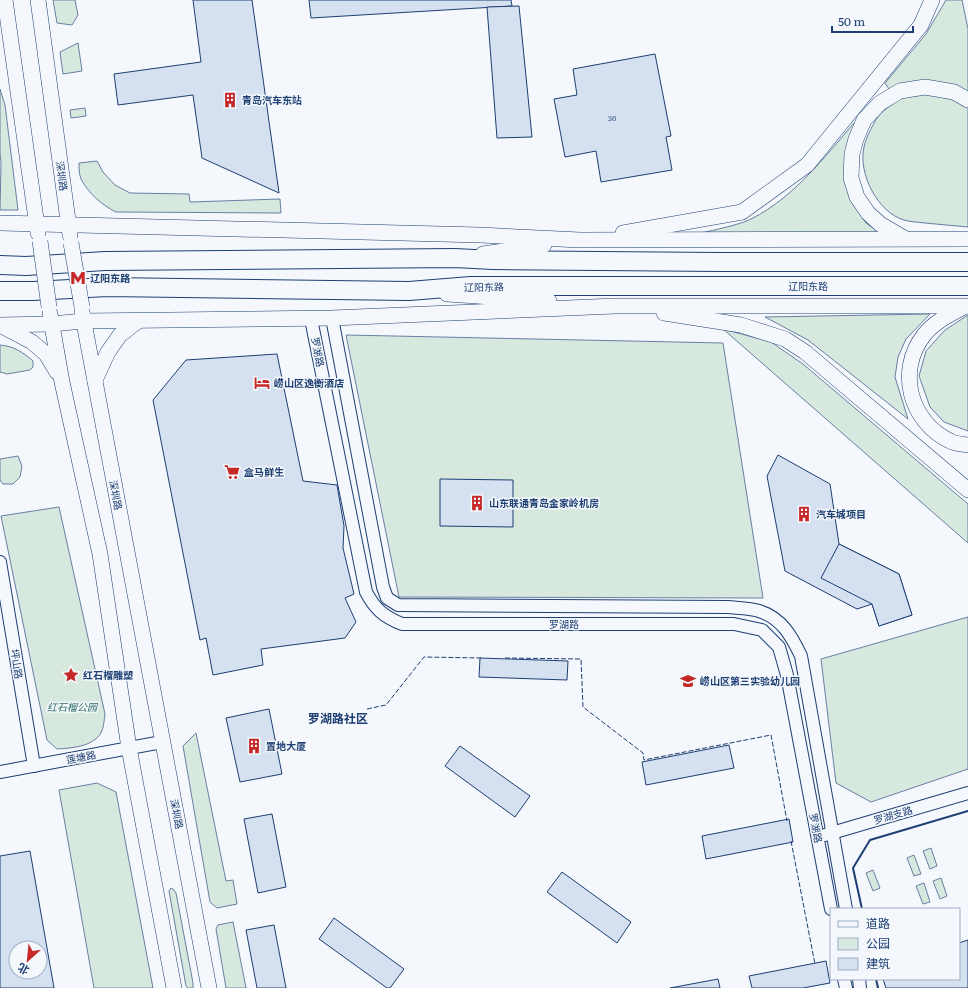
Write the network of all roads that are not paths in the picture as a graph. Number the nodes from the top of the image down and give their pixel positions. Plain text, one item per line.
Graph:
1 (5, 0) edge
2 (38, 0) edge
3 (932, 0) edge
4 (968, 100) edge
5 (0, 223) edge
6 (37, 224) junction
7 (69, 225) junction
8 (905, 239) junction
9 (968, 239) edge
10 (580, 240) junction
11 (455, 258) junction
12 (968, 262) edge
13 (0, 265) edge
14 (968, 286) edge
15 (0, 291) edge
16 (409, 291) junction
17 (615, 306) junction
18 (967, 306) edge
19 (83, 314) junction
20 (332, 318) junction
21 (311, 319) junction
22 (138, 321) junction
23 (52, 324) junction
24 (0, 325) edge
25 (95, 380) junction
26 (62, 382) junction
27 (968, 445) edge
28 (968, 490) edge
29 (0, 562) edge
30 (162, 742) junction
31 (129, 748) junction
32 (34, 766) junction
33 (0, 772) edge
34 (968, 793) edge
35 (832, 833) junction
36 (818, 837) junction
37 (831, 908) edge
38 (846, 908) edge
39 (174, 988) edge
40 (209, 988) edge

1 - 6 main road
2 - 7 main road, 深圳路
3 - 10 main road
4 - 8 main road
5 - 6 main road
6 - 7 main road
6 - 23 main road, bridge
7 - 10 main road
7 - 19 main road, 深圳路, bridge
8 - 9 main road
8 - 10 main road
10 - 11 main road
11 - 12 highway
11 - 13 highway
14 - 16 highway, 辽阳东路
15 - 16 highway, 辽阳东路
16 - 17 main road
17 - 18 main road, 辽阳东路
17 - 20 main road, 辽阳东路
17 - 28 main road
18 - 27 main road
19 - 22 main road, 辽阳东路
19 - 23 main road, 辽阳东路
19 - 25 main road, 深圳路
20 - 21 main road, 辽阳东路
20 - 35 street
21 - 22 main road, 辽阳东路
21 - 36 street, 罗湖路
22 - 25 main road
23 - 24 main road, 辽阳东路
23 - 26 main road
24 - 26 main road
25 - 30 main road, 深圳路
26 - 31 main road
29 - 32 street, 坪山路
30 - 31 street, 莲塘路
30 - 40 main road, 深圳路
31 - 32 street, 莲塘路
31 - 39 main road
32 - 33 street, 莲塘路
34 - 35 street, 罗湖支路
35 - 36 street, 罗湖支路
35 - 38 street
36 - 37 street, 罗湖路

